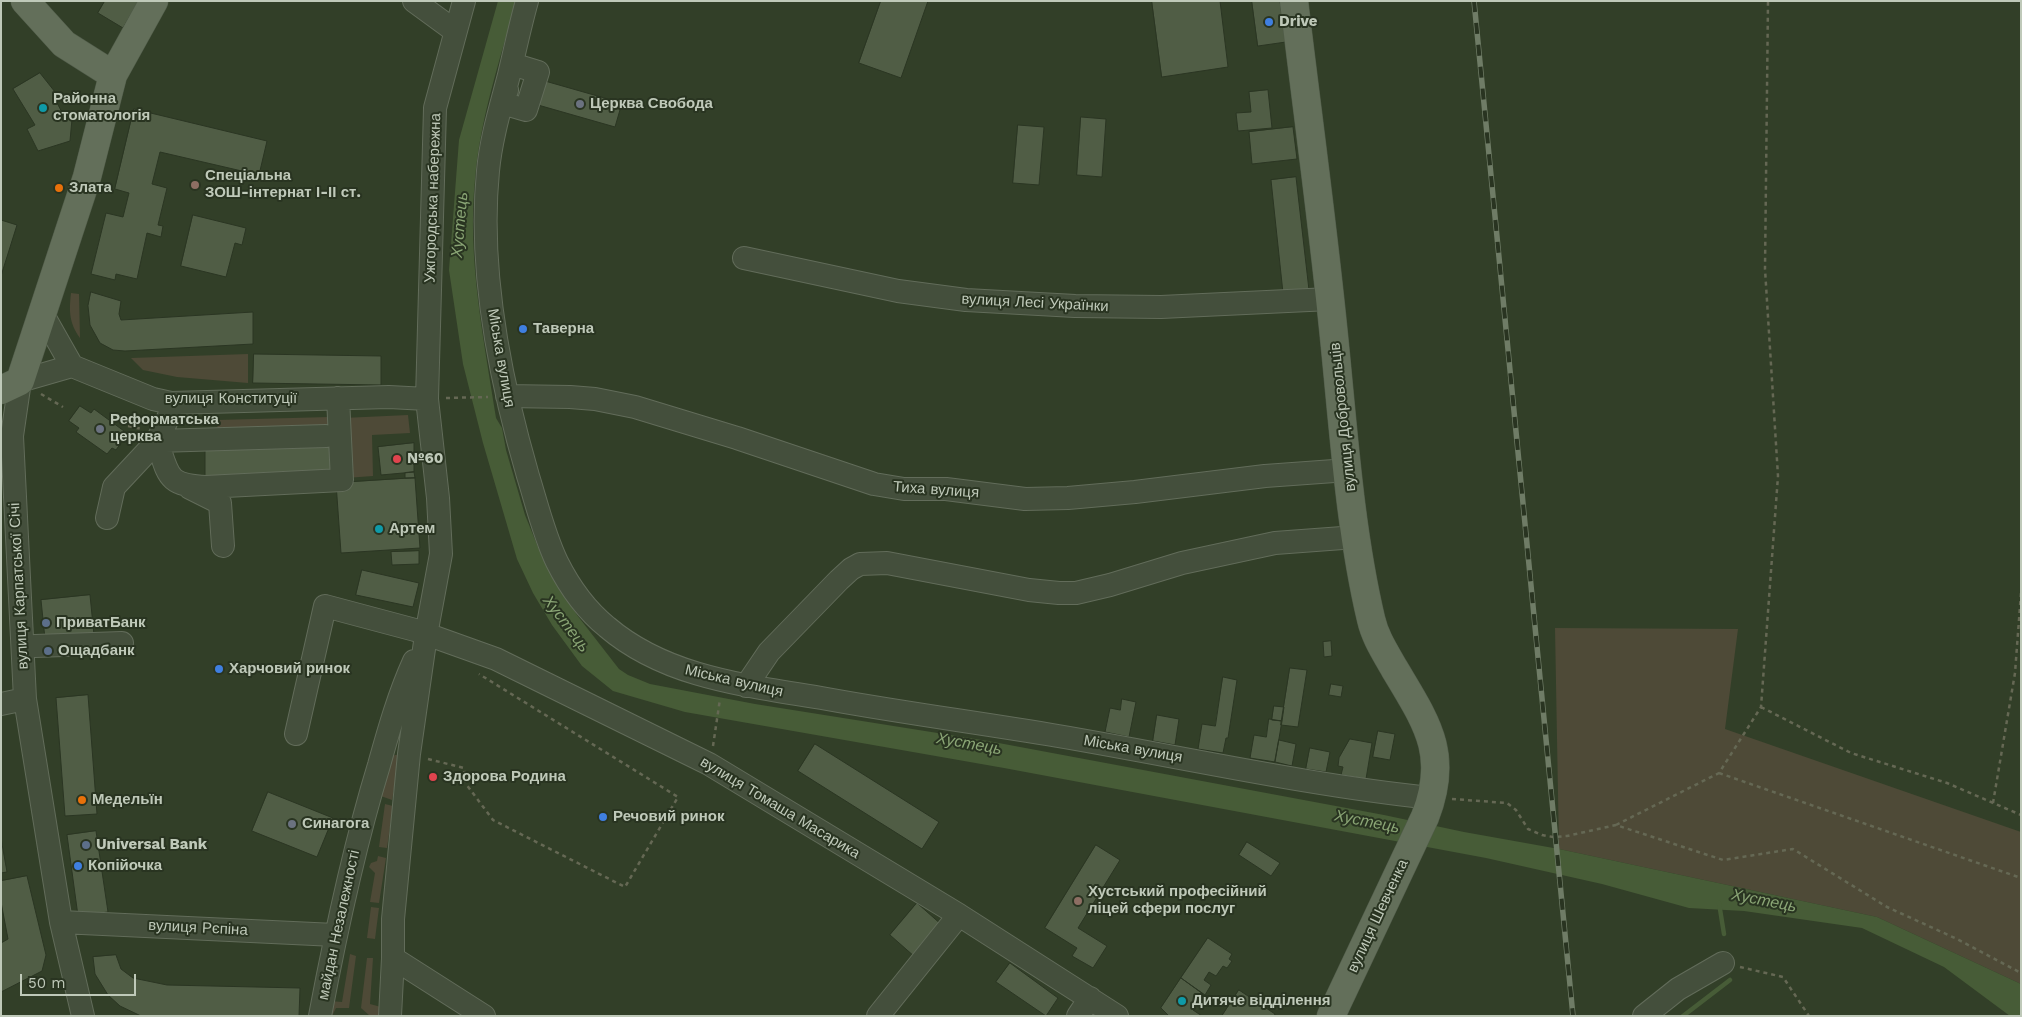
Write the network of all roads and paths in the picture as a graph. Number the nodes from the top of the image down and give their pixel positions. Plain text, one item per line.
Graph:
1 (25, 1) edge
2 (154, 1) edge
3 (414, 1) edge
4 (464, 1) edge
5 (527, 1) edge
6 (540, 1) edge
7 (1294, 1) edge
8 (1768, 1) edge
9 (455, 31) junction
10 (514, 65) junction
11 (113, 75) junction
12 (744, 258) dead end
13 (1330, 298) junction
14 (42, 313) junction
15 (72, 366) junction
16 (19, 387) edge
17 (498, 396) junction
18 (338, 398) junction
19 (436, 398) junction
20 (171, 403) junction
21 (63, 407) dead end
22 (326, 436) dead end
23 (157, 441) junction
24 (1348, 470) junction
25 (185, 486) junction
26 (107, 518) dead end
27 (1356, 537) junction
28 (223, 546) dead end
29 (2021, 593) edge
30 (426, 634) junction
31 (122, 643) dead end
32 (35, 646) dead end
33 (478, 674) dead end
34 (746, 686) junction
35 (720, 698) dead end
36 (25, 699) junction
37 (1, 704) edge
38 (1761, 707) junction
39 (717, 724) dead end
40 (296, 734) dead end
41 (409, 754) junction
42 (1719, 773) junction
43 (1993, 803) junction
44 (1428, 808) junction
45 (2021, 815) edge
46 (1616, 825) junction
47 (2021, 878) edge
48 (959, 915) junction
49 (61, 922) junction
50 (335, 935) junction
51 (393, 958) junction
52 (1723, 963) joint
53 (2021, 973) edge
54 (1084, 1007) edge
55 (83, 1016) edge
56 (320, 1016) edge
57 (390, 1016) edge
58 (484, 1016) edge
59 (878, 1016) edge
60 (1118, 1016) edge
61 (1331, 1016) edge
62 (1644, 1016) edge
63 (1809, 1016) edge

1 - 11 main road
2 - 11 main road, вулиця Карпатської Січі
3 - 9 street
4 - 9 street, Ужгородська набережна
5 - 10 street, Міська вулиця
6 - 10 street
7 - 13 main road, вулиця Добровольців
8 - 38 path
9 - 19 street, Ужгородська набережна
10 - 17 street, Міська вулиця
11 - 14 main road, вулиця Карпатської Січі
12 - 13 street, вулиця Лесі Українки
13 - 24 main road, вулиця Добровольців
14 - 15 street
14 - 16 main road, вулиця Карпатської Січі
15 - 16 street
15 - 20 street, вулиця Конституції
16 - 21 path
16 - 36 street, вулиця Карпатської Січі
17 - 19 path
17 - 24 street, Тиха вулиця
17 - 34 street, Міська вулиця
18 - 19 street, вулиця Конституції
18 - 20 street, вулиця Конституції
18 - 25 street
19 - 30 street, майдан Незалежності
20 - 23 street
22 - 23 street
23 - 25 street
23 - 26 street
24 - 27 main road, вулиця Добровольців
25 - 28 street
27 - 34 street
27 - 44 main road, вулиця Добровольців
29 - 43 path
30 - 40 street, вулиця Томаша Масарика
30 - 41 street, майдан Незалежності
30 - 48 street, вулиця Томаша Масарика
30 - 50 street, майдан Незалежності
31 - 32 street
33 - 41 path
34 - 44 street, Міська вулиця
35 - 39 path
36 - 37 street
36 - 49 street, вулиця Карпатської Січі
38 - 42 path
38 - 43 path
41 - 51 street, майдан Незалежності
42 - 46 path
42 - 47 path
43 - 45 path
44 - 46 path
44 - 61 main road, вулиця Шевченка
46 - 53 path
48 - 54 street, вулиця Томаша Масарика
48 - 59 street
49 - 50 street, вулиця Рєпіна
49 - 55 street, вулиця Карпатської Січі
50 - 56 street, майдан Незалежності
51 - 57 street, майдан Незалежності
51 - 58 street
52 - 62 street
52 - 63 path
54 - 60 street, вулиця Томаша Масарика

